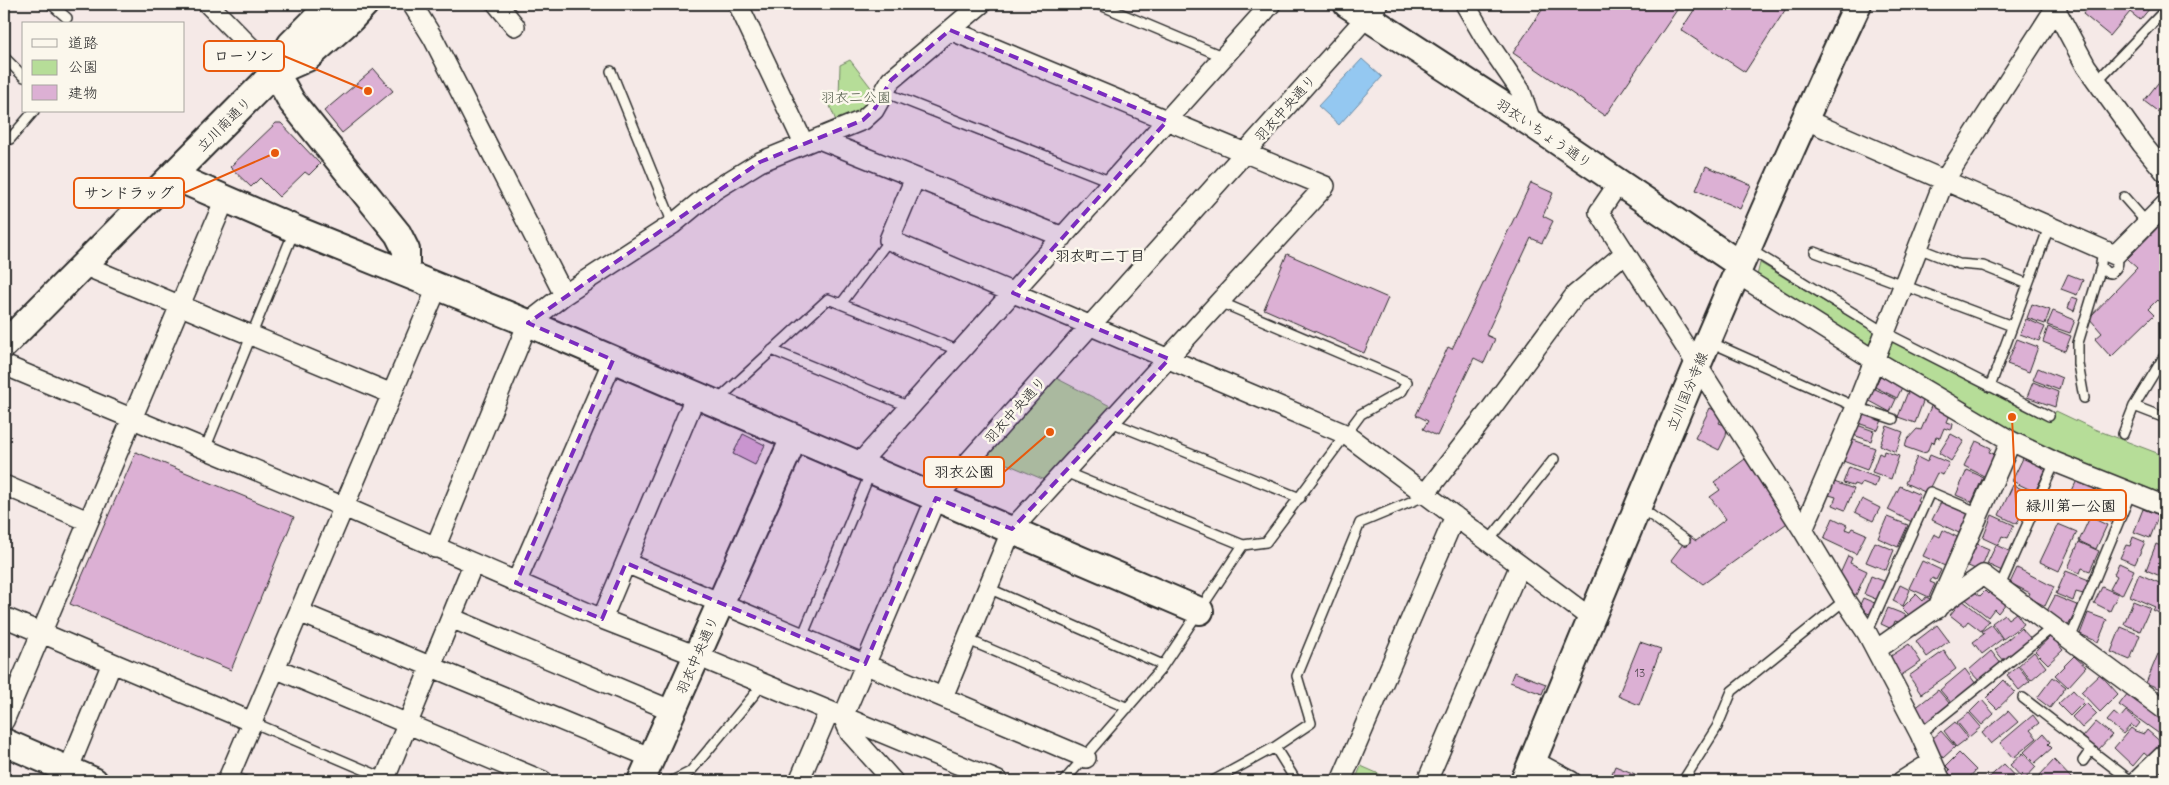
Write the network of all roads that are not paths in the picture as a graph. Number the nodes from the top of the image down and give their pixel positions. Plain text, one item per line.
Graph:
1 (51, 4) edge
2 (208, 4) edge
3 (331, 4) edge
4 (365, 4) edge
5 (412, 4) edge
6 (497, 4) edge
7 (738, 4) edge
8 (981, 4) edge
9 (1098, 4) edge
10 (1272, 4) edge
11 (1465, 4) edge
12 (1858, 4) edge
13 (2057, 6) edge
14 (1364, 8) edge
15 (2165, 10) edge
16 (67, 18) dead end
17 (515, 26) dead end
18 (950, 30) junction
19 (4, 57) edge
20 (1224, 57) junction
21 (611, 71) dead end
22 (275, 72) junction
23 (22, 75) edge
24 (2097, 81) junction
25 (883, 92) junction
26 (33, 112) edge
27 (1804, 119) junction
28 (1167, 121) junction
29 (1532, 124) junction
30 (4, 134) edge
31 (811, 142) junction
32 (1246, 153) junction
33 (2163, 164) edge
34 (172, 176) junction
35 (915, 178) junction
36 (1944, 181) junction
37 (1112, 182) junction
38 (1618, 184) junction
39 (2124, 197) dead end
40 (225, 200) junction
41 (2165, 205) edge
42 (2147, 223) junction
43 (673, 224) junction
44 (2049, 226) junction
45 (295, 229) junction
46 (1063, 237) junction
47 (889, 240) junction
48 (1917, 247) junction
49 (1815, 252) dead end
50 (1625, 253) junction
51 (2108, 258) junction
52 (1741, 261) junction
53 (83, 265) junction
54 (406, 273) junction
55 (1903, 284) junction
56 (2028, 284) junction
57 (437, 288) junction
58 (1013, 293) junction
59 (564, 295) junction
60 (1220, 302) junction
61 (842, 304) junction
62 (180, 306) junction
63 (528, 323) junction
64 (1090, 326) junction
65 (2012, 326) junction
66 (1884, 332) junction
67 (252, 336) junction
68 (1707, 341) junction
69 (4, 345) edge
70 (772, 350) junction
71 (960, 351) junction
72 (2165, 355) edge
73 (613, 360) junction
74 (1169, 360) junction
75 (1874, 360) junction
76 (4, 365) edge
77 (1697, 366) junction
78 (1990, 387) junction
79 (392, 394) junction
80 (2084, 398) dead end
81 (706, 399) junction
82 (2134, 406) junction
83 (910, 407) junction
84 (1856, 407) junction
85 (2049, 416) dead end
86 (132, 418) junction
87 (2165, 418) edge
88 (1894, 419) dead end
89 (1111, 422) junction
90 (1346, 434) junction
91 (2124, 434) dead end
92 (794, 438) junction
93 (2011, 441) junction
94 (205, 449) junction
95 (1554, 459) dead end
96 (2055, 462) junction
97 (865, 468) junction
98 (1065, 472) junction
99 (4, 485) edge
100 (2131, 492) junction
101 (1425, 494) junction
102 (936, 498) junction
103 (1300, 498) junction
104 (1639, 506) junction
105 (2165, 506) edge
106 (344, 507) junction
107 (1979, 513) junction
108 (1455, 516) junction
109 (88, 522) junction
110 (1012, 529) junction
111 (1803, 530) junction
112 (1686, 540) dead end
113 (1488, 542) junction
114 (1243, 545) junction
115 (436, 548) junction
116 (626, 563) junction
117 (473, 564) junction
118 (1520, 565) junction
119 (516, 583) junction
120 (2000, 586) junction
121 (988, 588) junction
122 (1844, 600) junction
123 (721, 603) junction
124 (1936, 609) junction
125 (1200, 611) junction
126 (299, 612) junction
127 (4, 617) edge
128 (451, 618) junction
129 (602, 619) junction
130 (1592, 620) junction
131 (2053, 627) junction
132 (41, 633) junction
133 (1867, 633) junction
134 (802, 637) junction
135 (966, 639) junction
136 (2070, 639) junction
137 (1876, 650) junction
138 (697, 656) junction
139 (112, 663) junction
140 (865, 664) junction
141 (1163, 665) junction
142 (431, 666) junction
143 (275, 668) junction
144 (763, 684) junction
145 (942, 697) junction
146 (2023, 698) dead end
147 (1128, 708) junction
148 (2165, 710) edge
149 (673, 711) junction
150 (836, 714) junction
151 (4, 721) edge
152 (252, 722) junction
153 (407, 724) junction
154 (1920, 734) junction
155 (4, 742) edge
156 (1275, 748) junction
157 (2090, 751) junction
158 (2165, 754) edge
159 (1086, 758) junction
160 (2083, 760) dead end
161 (1932, 762) junction
162 (68, 770) junction
163 (647, 770) edge
164 (1528, 770) edge
165 (233, 779) edge
166 (387, 780) edge
167 (94, 781) edge
168 (543, 781) edge
169 (672, 781) edge
170 (799, 781) edge
171 (893, 781) edge
172 (998, 781) edge
173 (1064, 781) edge
174 (1213, 781) edge
175 (1296, 781) edge
176 (1341, 781) edge
177 (1427, 781) edge
178 (1571, 781) edge
179 (1683, 781) edge
180 (1902, 781) edge
181 (1942, 781) edge
182 (2131, 781) edge
183 (2137, 781) edge

1 - 16 lane
2 - 22 street
3 - 22 street, 立川南通り
4 - 22 street, 立川南通り
5 - 59 street
6 - 17 street
7 - 31 street
8 - 18 street
9 - 20 lane
10 - 20 street
11 - 29 street
12 - 27 street, 立川国分寺線
13 - 24 street
13 - 36 street
14 - 29 street, 羽衣いちょう通り
14 - 32 street, 羽衣中央通り
15 - 24 lane
18 - 25 street
18 - 28 street
19 - 23 lane
20 - 28 street
21 - 43 lane
22 - 34 street, 立川南通り
22 - 54 street
24 - 33 street
25 - 31 street
25 - 37 lane
26 - 30 lane
27 - 36 street
27 - 52 street, 立川国分寺線
28 - 32 street
28 - 37 street
29 - 38 street, 羽衣いちょう通り
31 - 35 street
31 - 43 street
32 - 60 street
32 - 64 street, 羽衣中央通り
34 - 40 street
34 - 53 street, 立川南通り
35 - 46 street
35 - 47 street
36 - 44 street
36 - 48 street
37 - 46 street
38 - 50 street
38 - 52 street, 羽衣いちょう通り
39 - 42 lane
40 - 45 street
40 - 62 street
41 - 42 street
42 - 51 street
43 - 59 street
44 - 51 street
44 - 56 lane
45 - 54 street
45 - 67 lane
46 - 58 street
47 - 58 street
47 - 61 lane
48 - 55 street
48 - 56 lane
49 - 55 lane
50 - 77 street
50 - 101 street
51 - 80 lane
52 - 66 lane
52 - 68 street, 立川国分寺線
52 - 75 street
53 - 62 street
53 - 69 street, 立川南通り
54 - 57 street
55 - 65 lane
55 - 66 street
56 - 65 lane
57 - 63 street
57 - 79 street
58 - 64 street
58 - 71 street
59 - 63 street
60 - 74 street
60 - 90 lane
61 - 70 lane
61 - 71 lane
62 - 67 street
62 - 86 street
63 - 73 street
63 - 115 street
64 - 74 street
64 - 102 street, 羽衣中央通り
65 - 78 lane
66 - 75 street
66 - 78 lane
67 - 79 street
67 - 94 lane
68 - 77 street, 立川国分寺線
68 - 84 lane
70 - 81 lane
70 - 83 lane
71 - 83 street
72 - 82 lane
73 - 81 street
73 - 119 street
74 - 89 street
74 - 90 street
75 - 84 street
75 - 93 street
76 - 86 street
77 - 104 street, 立川国分寺線
77 - 111 street
78 - 85 lane
79 - 106 street
81 - 92 street
81 - 116 street
82 - 87 lane
82 - 91 lane
83 - 97 street
84 - 88 lane
84 - 111 street
86 - 94 street
86 - 109 street
89 - 98 street
89 - 103 lane
90 - 101 street
90 - 103 lane
92 - 97 street
92 - 123 street, 羽衣中央通り
93 - 96 street
93 - 107 street
94 - 106 street
95 - 113 lane
96 - 100 street
96 - 120 lane
97 - 102 street
97 - 134 lane
98 - 110 street
98 - 114 lane
99 - 109 street
100 - 105 street
100 - 136 lane
101 - 108 street
101 - 156 lane
102 - 110 street
102 - 140 street, 羽衣中央通り
103 - 114 lane
104 - 112 lane
104 - 130 street, 立川国分寺線
106 - 115 street
106 - 126 street
107 - 124 street
107 - 133 lane
108 - 113 street
108 - 176 street
109 - 132 street
110 - 121 street
110 - 125 street
111 - 122 street
113 - 118 street
114 - 125 lane
115 - 117 street
116 - 123 street
116 - 129 street
117 - 119 street
117 - 128 street
118 - 130 street
118 - 177 street
119 - 129 street
120 - 124 street
120 - 131 street
121 - 135 street
121 - 141 lane
122 - 133 street
122 - 179 lane
123 - 134 street
123 - 138 street, 羽衣中央通り
124 - 137 street
125 - 141 lane
126 - 142 street
126 - 143 street
127 - 132 street
128 - 142 street
128 - 149 street
129 - 138 street
130 - 164 street, 立川国分寺線
131 - 136 street
131 - 154 lane
132 - 139 street
132 - 151 street
133 - 137 street
134 - 140 street
135 - 145 street
135 - 147 lane
136 - 148 street
137 - 154 street
138 - 144 street
138 - 149 street, 羽衣中央通り
139 - 152 street
139 - 162 street
140 - 145 street
140 - 150 street, 羽衣中央通り
141 - 147 lane
142 - 153 street
142 - 163 street
143 - 152 street
143 - 153 street
144 - 150 street
144 - 169 lane
145 - 159 street
146 - 157 lane
147 - 159 lane
149 - 163 street, 羽衣中央通り
150 - 170 street, 羽衣中央通り
150 - 171 street
150 - 172 street
152 - 165 street
152 - 166 lane
153 - 166 street
153 - 168 street
154 - 161 street
155 - 162 street
156 - 174 lane
156 - 175 lane
157 - 160 lane
157 - 182 lane
158 - 183 street
159 - 173 lane
161 - 180 street
161 - 181 street
162 - 167 street
164 - 178 street

